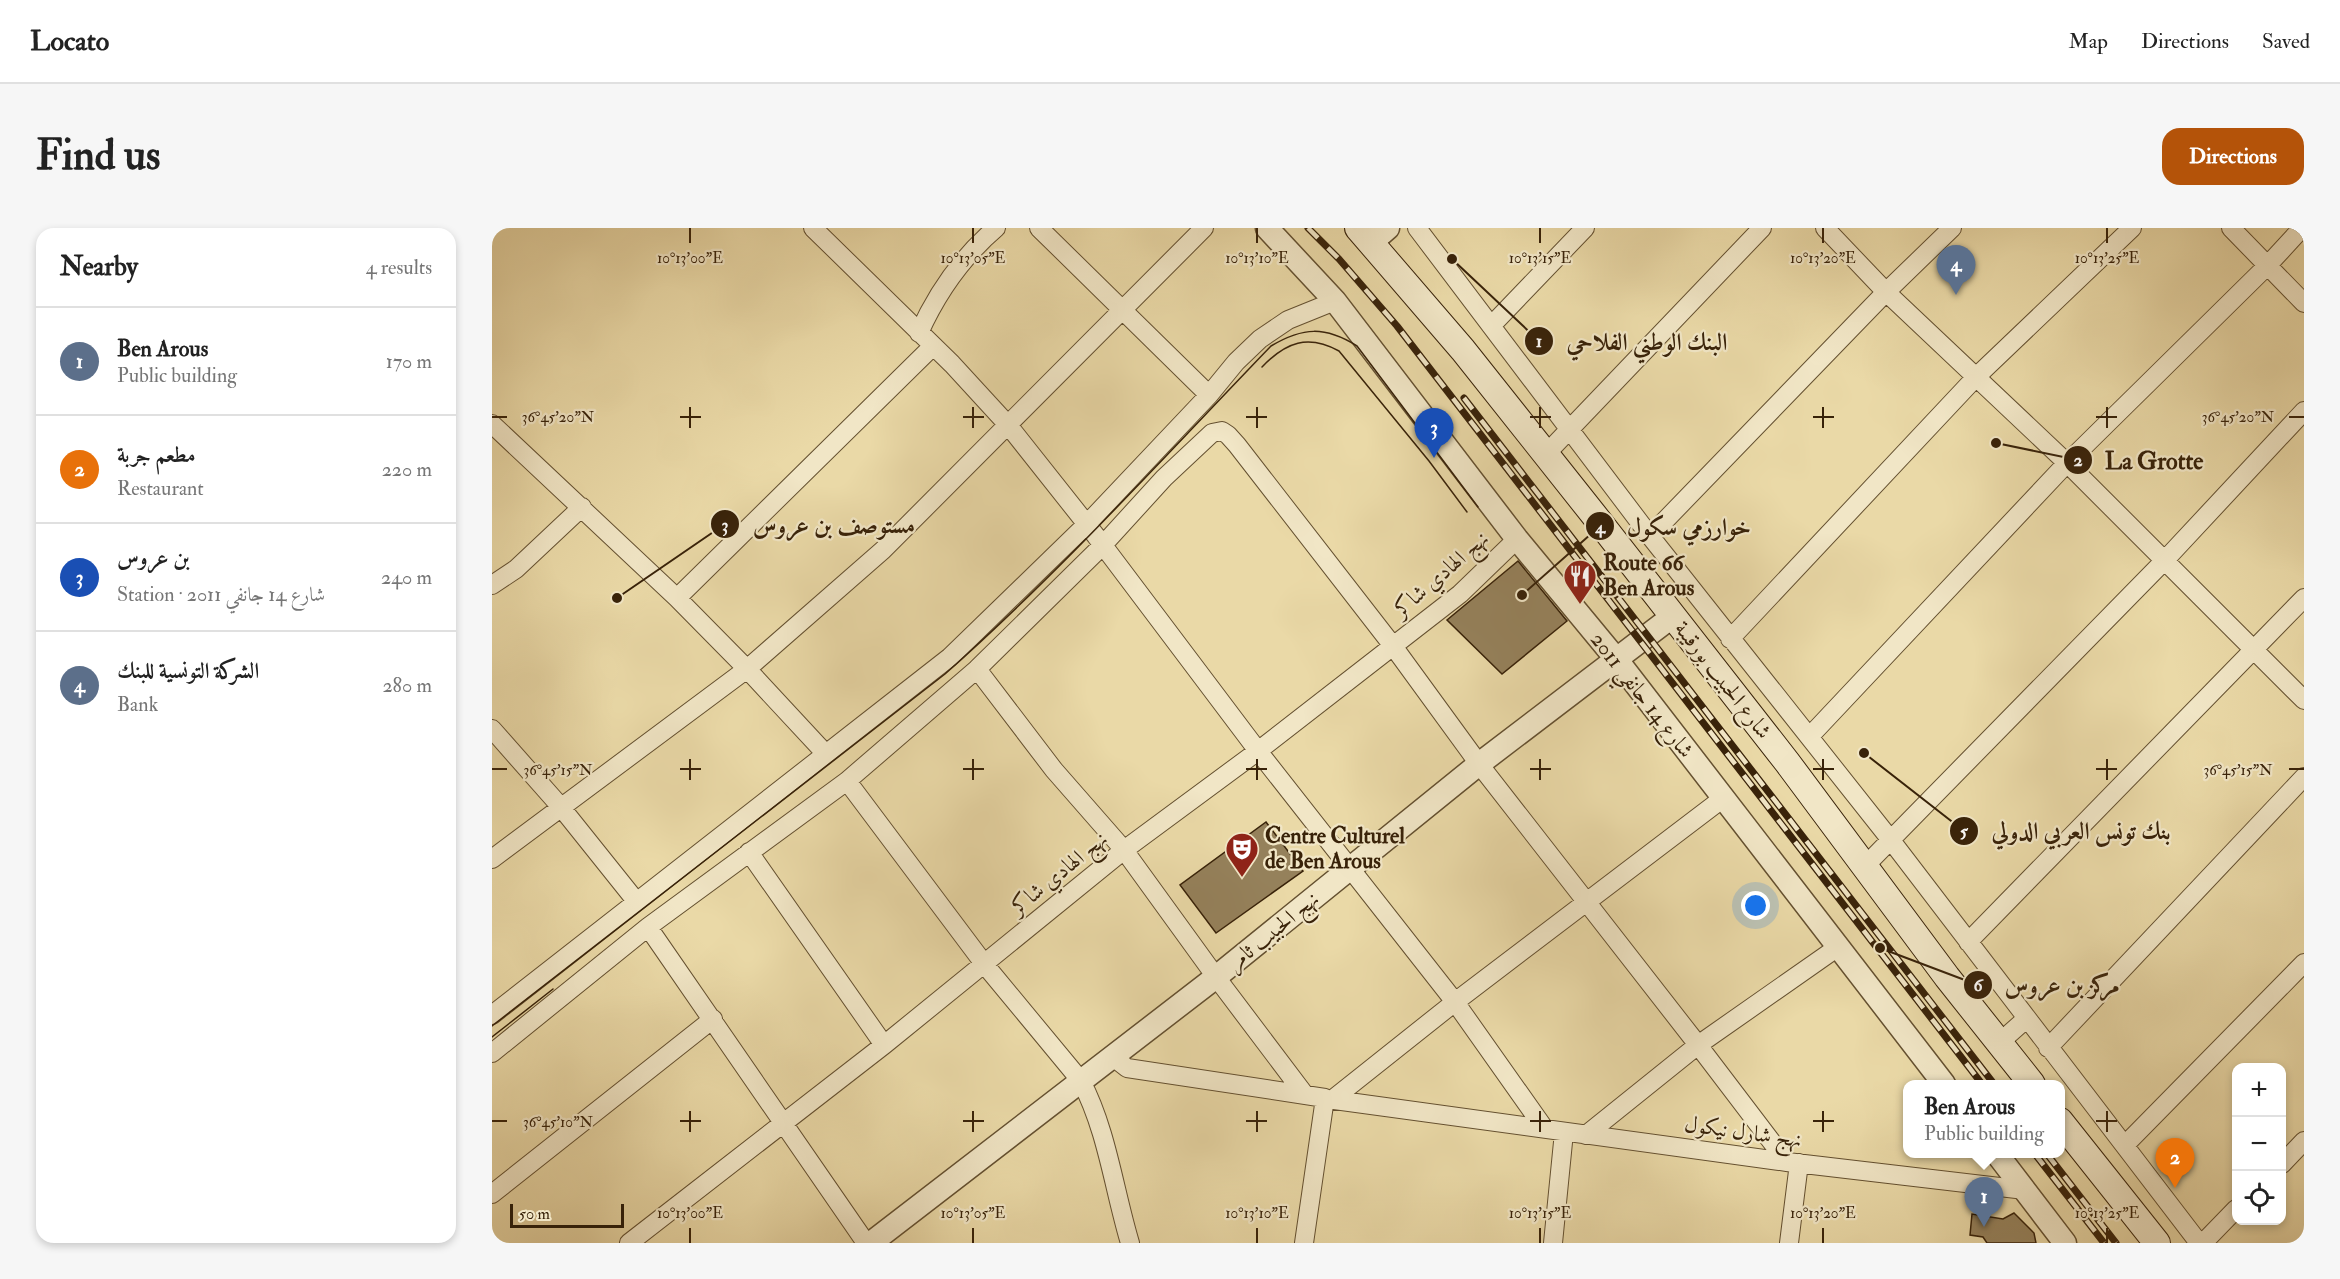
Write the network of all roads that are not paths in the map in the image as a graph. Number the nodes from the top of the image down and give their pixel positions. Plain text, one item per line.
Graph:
1 (996, 228) edge
2 (1039, 228) edge
3 (1204, 228) edge
4 (1267, 228) edge
5 (1417, 228) edge
6 (1585, 228) edge
7 (1762, 228) edge
8 (1825, 228) edge
9 (1952, 228) edge
10 (2132, 228) edge
11 (2231, 228) edge
12 (2302, 228) edge
13 (819, 230) edge
14 (1373, 233) edge
15 (2267, 266) junction
16 (1886, 292) junction
17 (1335, 301) junction
18 (2304, 303) edge
19 (1122, 312) junction
20 (1491, 326) junction
21 (919, 333) junction
22 (933, 346) junction
23 (1976, 377) junction
24 (1209, 394) junction
25 (2304, 411) edge
26 (492, 424) edge
27 (1008, 425) junction
28 (1570, 429) junction
29 (1545, 455) junction
30 (2067, 463) junction
31 (582, 507) junction
32 (1086, 525) junction
33 (1650, 536) junction
34 (1517, 539) junction
35 (1102, 546) junction
36 (2165, 560) junction
37 (492, 585) edge
38 (1697, 596) junction
39 (677, 598) junction
40 (2304, 598) edge
41 (1673, 616) junction
42 (1730, 639) junction
43 (1393, 646) junction
44 (2254, 650) junction
45 (1617, 660) junction
46 (747, 669) junction
47 (977, 669) junction
48 (2304, 700) edge
49 (492, 729) edge
50 (1810, 736) junction
51 (1258, 751) junction
52 (825, 753) junction
53 (1479, 764) junction
54 (2304, 777) edge
55 (847, 781) junction
56 (1722, 799) junction
57 (561, 806) junction
58 (1890, 839) junction
59 (1124, 850) junction
60 (749, 852) junction
61 (492, 860) edge
62 (1865, 866) junction
63 (1351, 867) junction
64 (636, 901) junction
65 (1588, 902) junction
66 (648, 927) junction
67 (1968, 942) junction
68 (1838, 947) junction
69 (2304, 963) edge
70 (985, 965) junction
71 (1216, 977) junction
72 (1455, 1002) junction
73 (492, 1015) edge
74 (713, 1019) junction
75 (2026, 1019) junction
76 (1999, 1043) junction
77 (884, 1045) junction
78 (1698, 1045) junction
79 (2048, 1048) junction
80 (492, 1053) edge
81 (1113, 1057) junction
82 (1941, 1080) edge
83 (2029, 1080) edge
84 (1081, 1081) junction
85 (1305, 1095) junction
86 (1329, 1099) junction
87 (784, 1122) junction
88 (2065, 1126) edge
89 (1544, 1128) junction
90 (1564, 1132) junction
91 (1586, 1135) junction
92 (2304, 1141) edge
93 (2125, 1145) junction
94 (2000, 1158) edge
95 (2286, 1160) edge
96 (1792, 1162) junction
97 (2025, 1190) junction
98 (492, 1194) edge
99 (2232, 1213) edge
100 (629, 1243) edge
101 (866, 1243) edge
102 (871, 1243) edge
103 (1130, 1243) edge
104 (1304, 1243) edge
105 (1553, 1243) edge
106 (1789, 1243) edge
107 (2065, 1243) edge
108 (2157, 1243) edge
109 (2201, 1243) edge

1 - 21 street
2 - 19 street
3 - 19 street
4 - 17 street, شارع 14 جانفي 2011
5 - 20 street
6 - 20 street
7 - 28 street
8 - 16 street
9 - 16 street
10 - 23 street
11 - 15 street
12 - 15 street
13 - 21 street
14 - 29 main road, شارع الحبيب بورقيبة
15 - 18 street
15 - 30 street
16 - 23 street
16 - 33 street
17 - 24 street
17 - 34 street, شارع 14 جانفي 2011
19 - 24 street
19 - 27 street
20 - 28 street
21 - 22 street
22 - 27 street
22 - 39 street
23 - 30 street
23 - 42 street
24 - 32 street
25 - 36 street
26 - 31 street
27 - 32 street
27 - 46 street
28 - 29 street
28 - 33 street
29 - 41 main road, شارع الحبيب بورقيبة
30 - 36 street
30 - 50 street
31 - 37 street
31 - 39 street
32 - 35 street
32 - 52 street
33 - 38 street
34 - 43 street, نهج الهادي شاكر
34 - 45 street, شارع 14 جانفي 2011
35 - 43 street
35 - 47 street
35 - 51 street
36 - 44 street
36 - 58 street
38 - 41 street
38 - 42 street
39 - 46 street
40 - 44 street
41 - 45 street, نهج الحبيب ثامر
41 - 62 main road, شارع الحبيب بورقيبة
42 - 50 street
43 - 51 street, نهج الهادي شاكر
43 - 53 street
44 - 48 street
44 - 67 street
45 - 53 street, نهج الحبيب ثامر
45 - 56 street, شارع 14 جانفي 2011
46 - 52 street
46 - 57 street
47 - 55 street
47 - 59 street
49 - 57 street
50 - 58 street
51 - 59 street, نهج الهادي شاكر
51 - 63 street
52 - 64 street
53 - 63 street, نهج الحبيب ثامر
53 - 65 street
54 - 79 street
55 - 60 street
55 - 70 street
56 - 65 street
56 - 68 street, شارع 14 جانفي 2011
57 - 61 street
57 - 64 street
58 - 62 street
58 - 67 street
59 - 70 street, نهج الهادي شاكر
59 - 71 street
60 - 66 street
60 - 77 street
62 - 76 main road, شارع الحبيب بورقيبة
63 - 71 street, نهج الحبيب ثامر
63 - 72 street
64 - 73 street
65 - 72 street
65 - 78 street
66 - 74 street
66 - 80 street
67 - 75 street
68 - 78 street
68 - 82 street, شارع 14 جانفي 2011
69 - 93 street
70 - 77 street, نهج الهادي شاكر
70 - 84 street
71 - 81 street, نهج الحبيب ثامر
71 - 85 street
72 - 86 street
72 - 89 street
74 - 87 street
74 - 98 street
75 - 76 street
75 - 79 street
76 - 83 main road, شارع الحبيب بورقيبة
77 - 87 street, نهج الهادي شاكر
78 - 91 street
78 - 96 street
79 - 93 street
81 - 84 street, نهج الحبيب ثامر
81 - 85 street, نهج شارل نيكول
84 - 102 street, نهج الحبيب ثامر
84 - 103 street
85 - 86 street, نهج شارل نيكول
86 - 89 street, نهج شارل نيكول
86 - 104 street
87 - 100 street, نهج الهادي شاكر
87 - 101 street
88 - 108 main road
89 - 90 street, نهج شارل نيكول
90 - 91 street, نهج شارل نيكول
90 - 105 street
91 - 96 street, نهج شارل نيكول
92 - 95 street
93 - 109 street
94 - 97 street
96 - 97 street, نهج شارل نيكول
96 - 106 street
97 - 107 street
99 - 109 street

